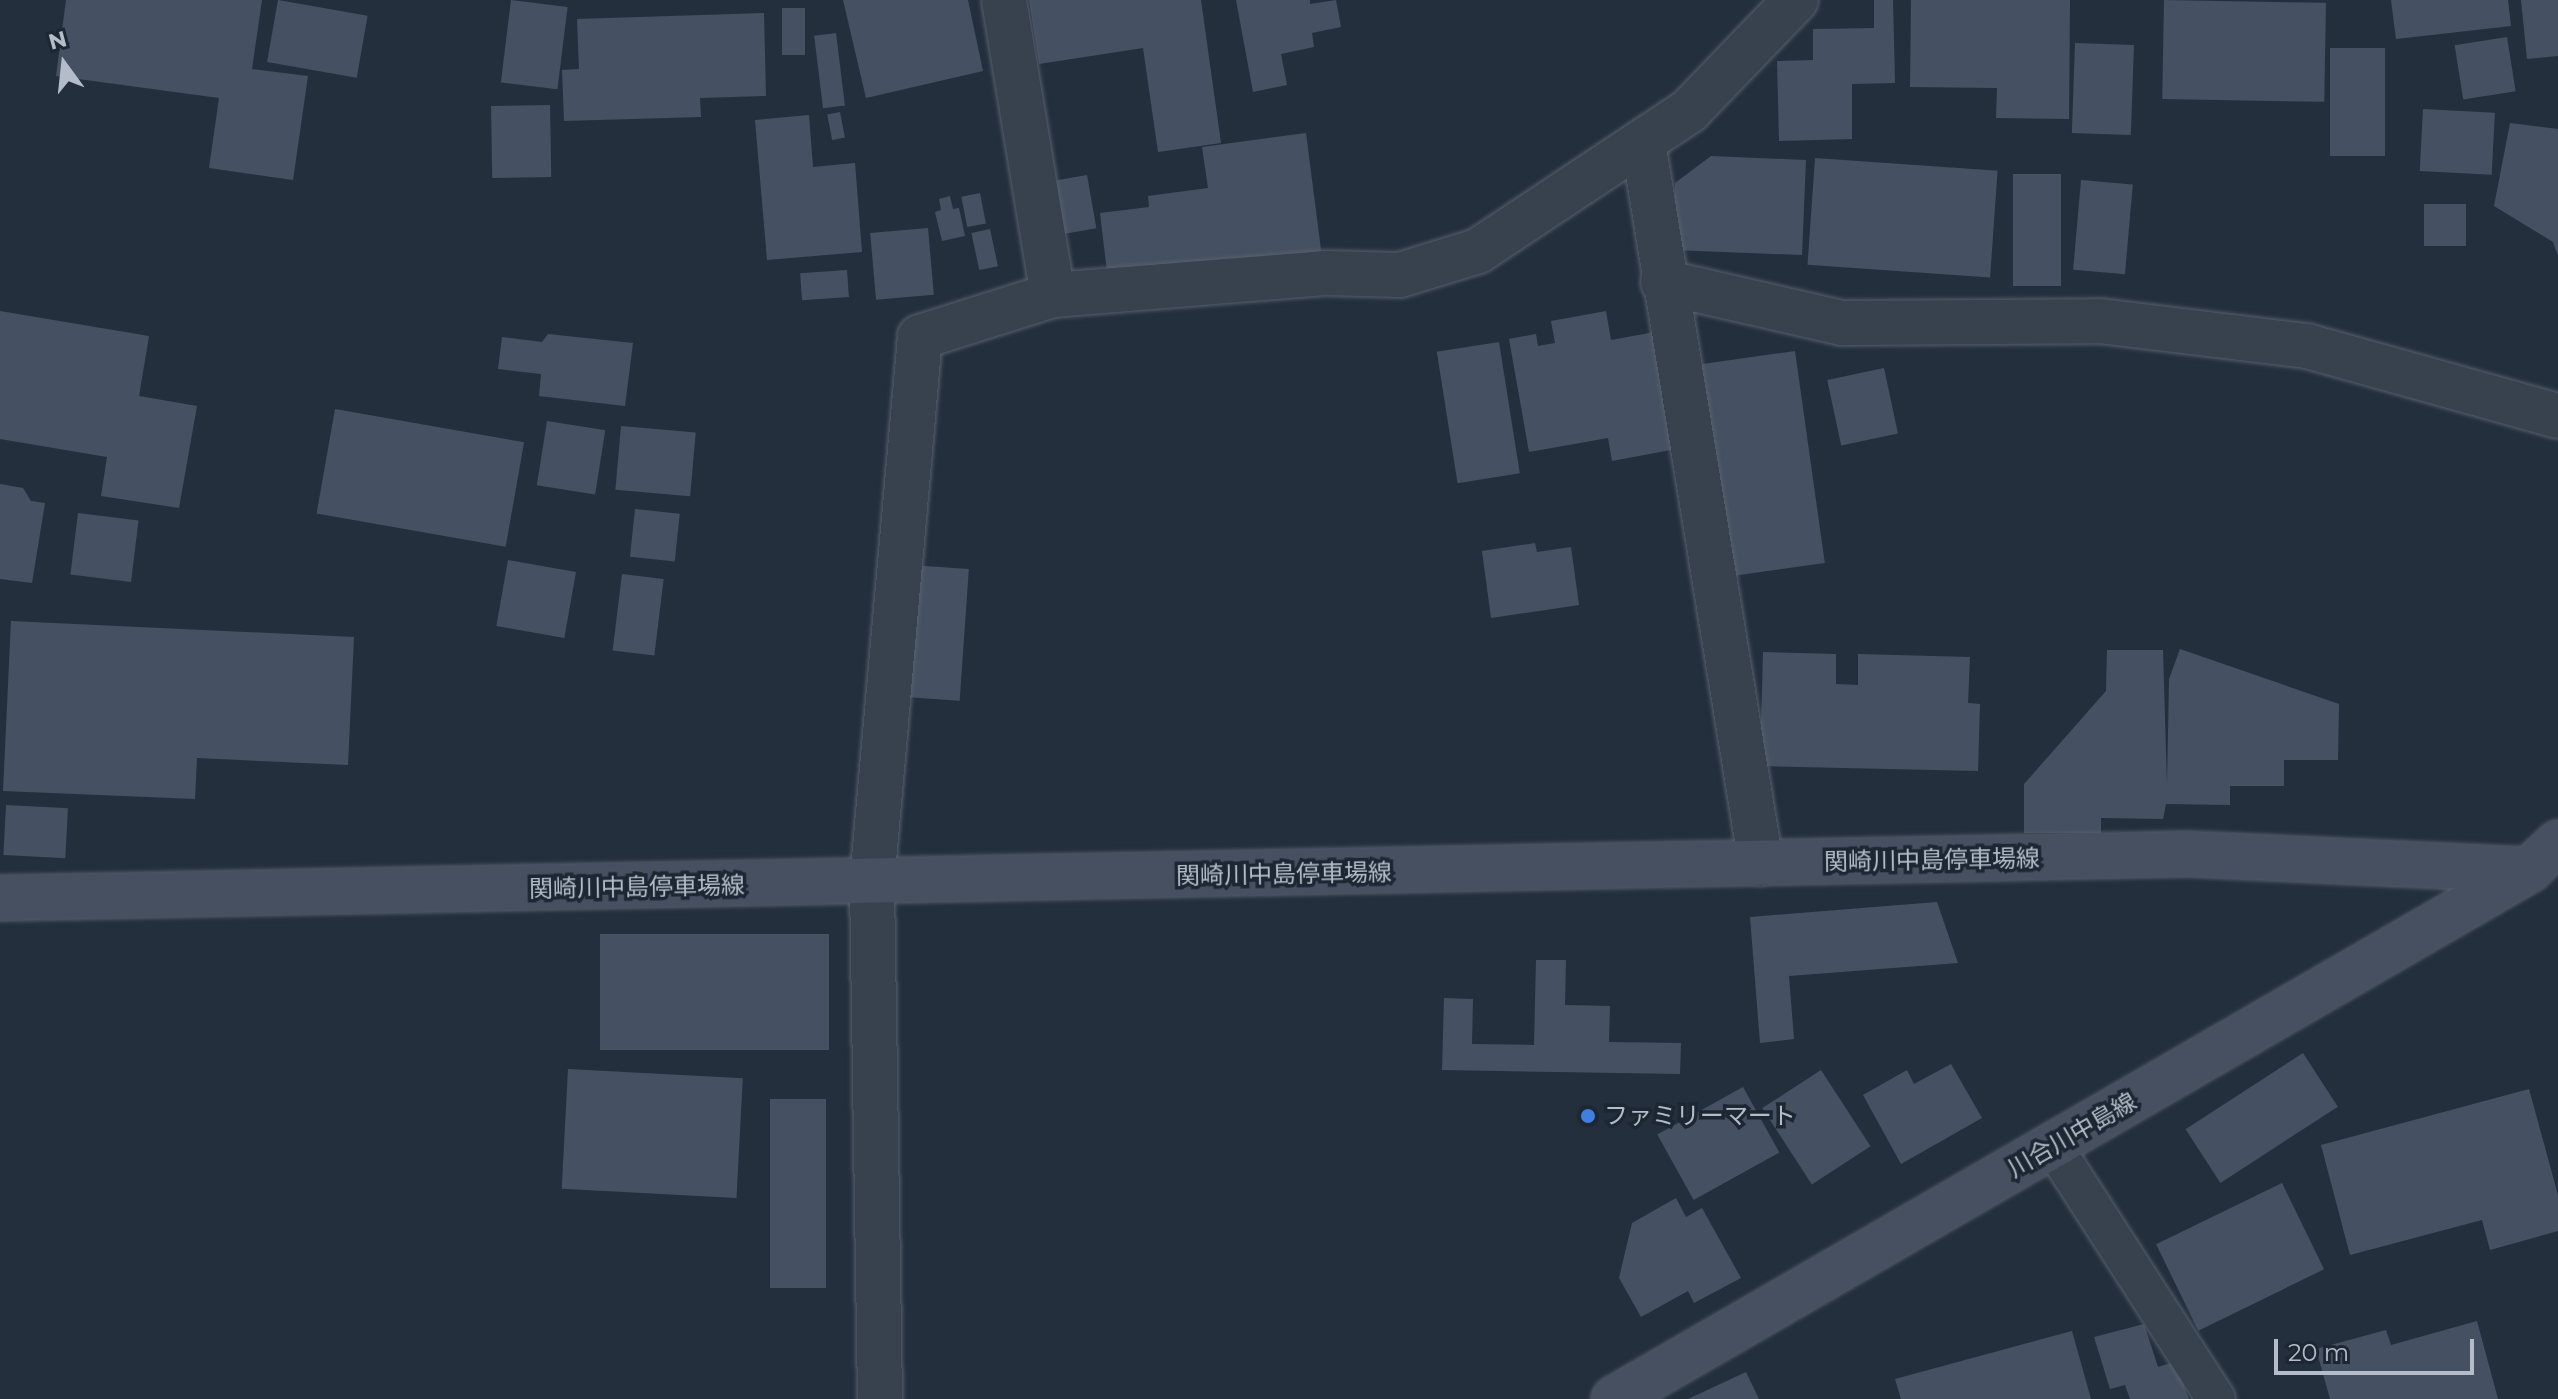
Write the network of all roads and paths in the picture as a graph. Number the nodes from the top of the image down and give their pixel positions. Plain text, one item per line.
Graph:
1 (1004, 0) edge
2 (1796, 0) edge
3 (1643, 142) junction
4 (1663, 282) junction
5 (1053, 295) junction
6 (2558, 416) edge
7 (2544, 856) edge
8 (1761, 863) junction
9 (872, 882) junction
10 (0, 898) edge
11 (2053, 1146) junction
12 (880, 1399) edge
13 (1614, 1399) edge
14 (2216, 1399) edge

1 - 5 street
2 - 3 street
3 - 4 street
3 - 5 street
4 - 6 street
4 - 8 street
5 - 9 street
7 - 8 main road, 関崎川中島停車場線
7 - 11 main road, 川合川中島線
8 - 9 main road, 関崎川中島停車場線
9 - 10 main road, 関崎川中島停車場線
9 - 12 street
11 - 13 main road, 川合川中島線
11 - 14 lane

